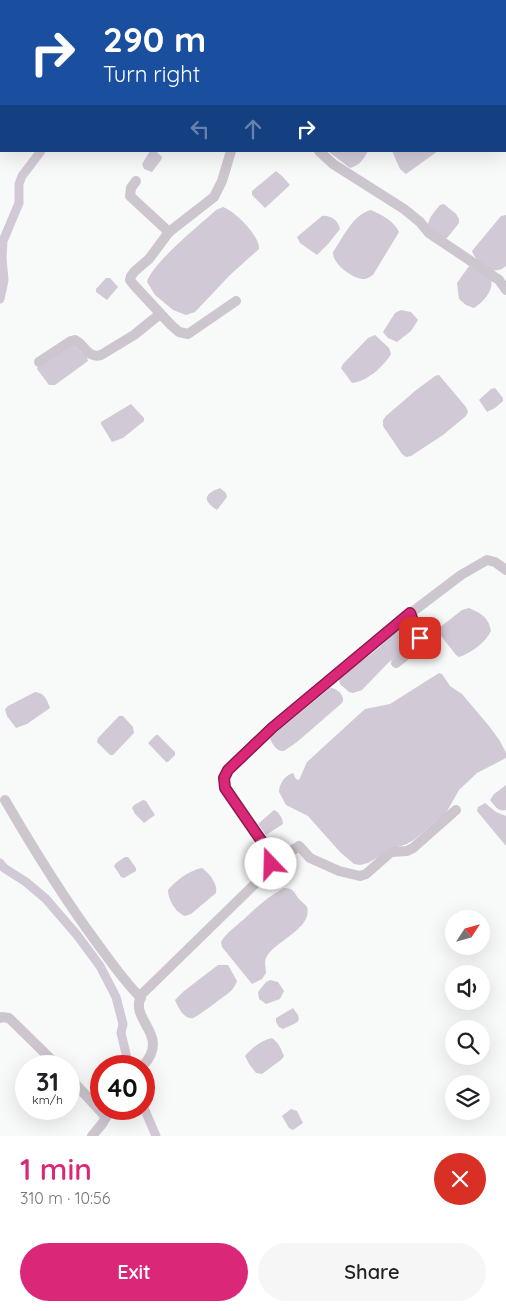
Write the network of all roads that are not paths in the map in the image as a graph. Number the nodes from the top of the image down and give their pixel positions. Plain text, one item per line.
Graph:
1 (231, 152) edge
2 (320, 152) edge
3 (136, 181) dead end
4 (169, 232) junction
5 (506, 290) edge
6 (236, 301) dead end
7 (160, 314) junction
8 (39, 362) dead end
9 (506, 570) edge
10 (410, 613) junction
11 (396, 662) dead end
12 (5, 800) dead end
13 (456, 810) dead end
14 (271, 861) junction
15 (140, 998) junction
16 (0, 1018) edge
17 (47, 1055) edge
18 (151, 1055) edge
19 (80, 1088) edge
20 (90, 1096) edge
21 (104, 1120) edge
22 (92, 1136) edge

1 - 4 street
2 - 5 street
3 - 4 street
4 - 7 street
6 - 7 street
7 - 8 street
9 - 10 street
10 - 11 street
10 - 14 street
12 - 15 street
13 - 14 street
14 - 15 street
15 - 18 street
16 - 17 street
19 - 20 street
21 - 22 street

